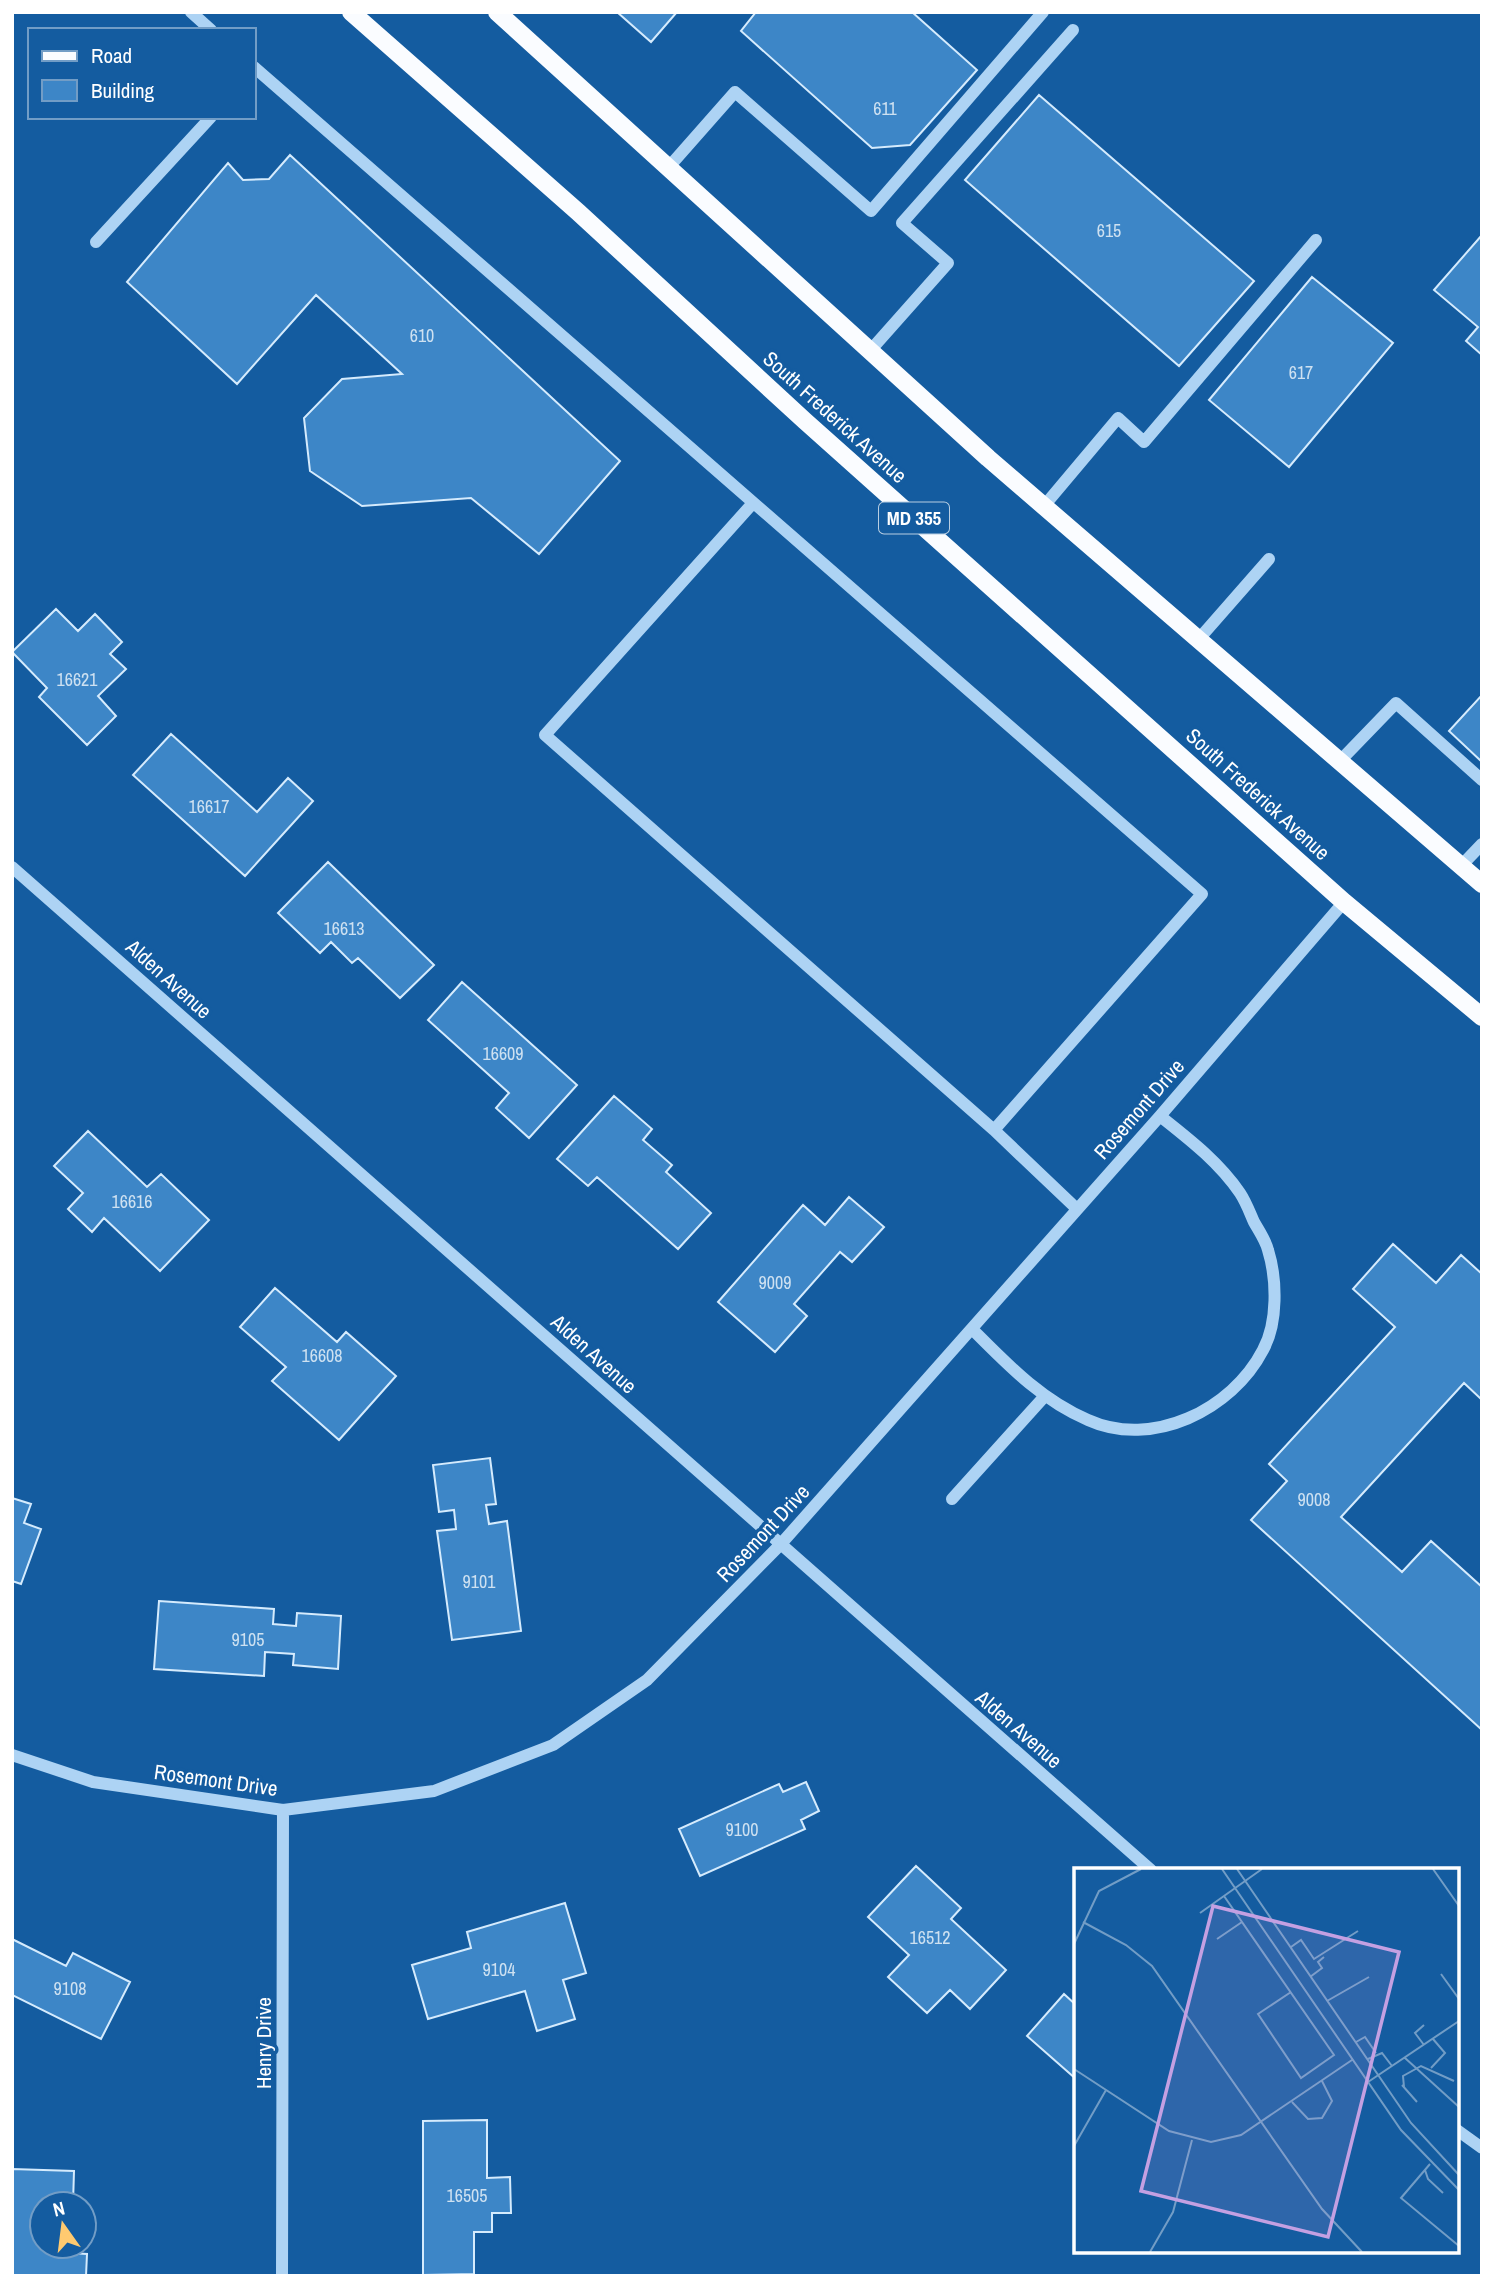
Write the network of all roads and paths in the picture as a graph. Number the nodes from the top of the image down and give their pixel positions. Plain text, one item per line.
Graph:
1 (191, 12) edge
2 (351, 12) edge
3 (497, 12) edge
4 (1043, 12) edge
5 (209, 28) edge
6 (1073, 30) dead end
7 (256, 70) edge
8 (209, 119) edge
9 (668, 168) junction
10 (1316, 240) dead end
11 (96, 242) dead end
12 (869, 352) junction
13 (753, 503) junction
14 (1044, 506) junction
15 (1269, 559) dead end
16 (1198, 640) junction
17 (1340, 761) junction
18 (1482, 780) edge
19 (1482, 844) edge
20 (1461, 866) junction
21 (12, 867) edge
22 (1482, 884) edge
23 (1344, 902) junction
24 (1482, 1017) edge
25 (1160, 1116) junction
26 (994, 1130) junction
27 (1077, 1209) junction
28 (972, 1329) junction
29 (1044, 1397) junction
30 (952, 1499) dead end
31 (780, 1545) junction
32 (12, 1755) edge
33 (284, 1810) junction
34 (1149, 1868) edge
35 (1459, 2131) edge
36 (1482, 2148) edge
37 (282, 2276) edge

1 - 5 street
2 - 23 main road, South Frederick Avenue / MD 355
3 - 9 main road
4 - 9 street
6 - 12 street
7 - 13 street
8 - 11 street
9 - 12 main road
10 - 14 street
12 - 14 main road
13 - 26 street
13 - 26 street
14 - 16 main road
15 - 16 street
16 - 17 main road
17 - 18 street
17 - 20 main road
19 - 20 street
20 - 22 main road
21 - 31 street, Alden Avenue
23 - 24 main road, South Frederick Avenue / MD 355
23 - 25 street, Rosemont Drive
25 - 27 street, Rosemont Drive
25 - 29 street
26 - 27 street
27 - 28 street, Rosemont Drive
28 - 29 street
28 - 31 street, Rosemont Drive
29 - 30 street
31 - 33 street, Rosemont Drive
31 - 34 street, Alden Avenue
32 - 33 street, Rosemont Drive
33 - 37 street, Henry Drive
35 - 36 street

